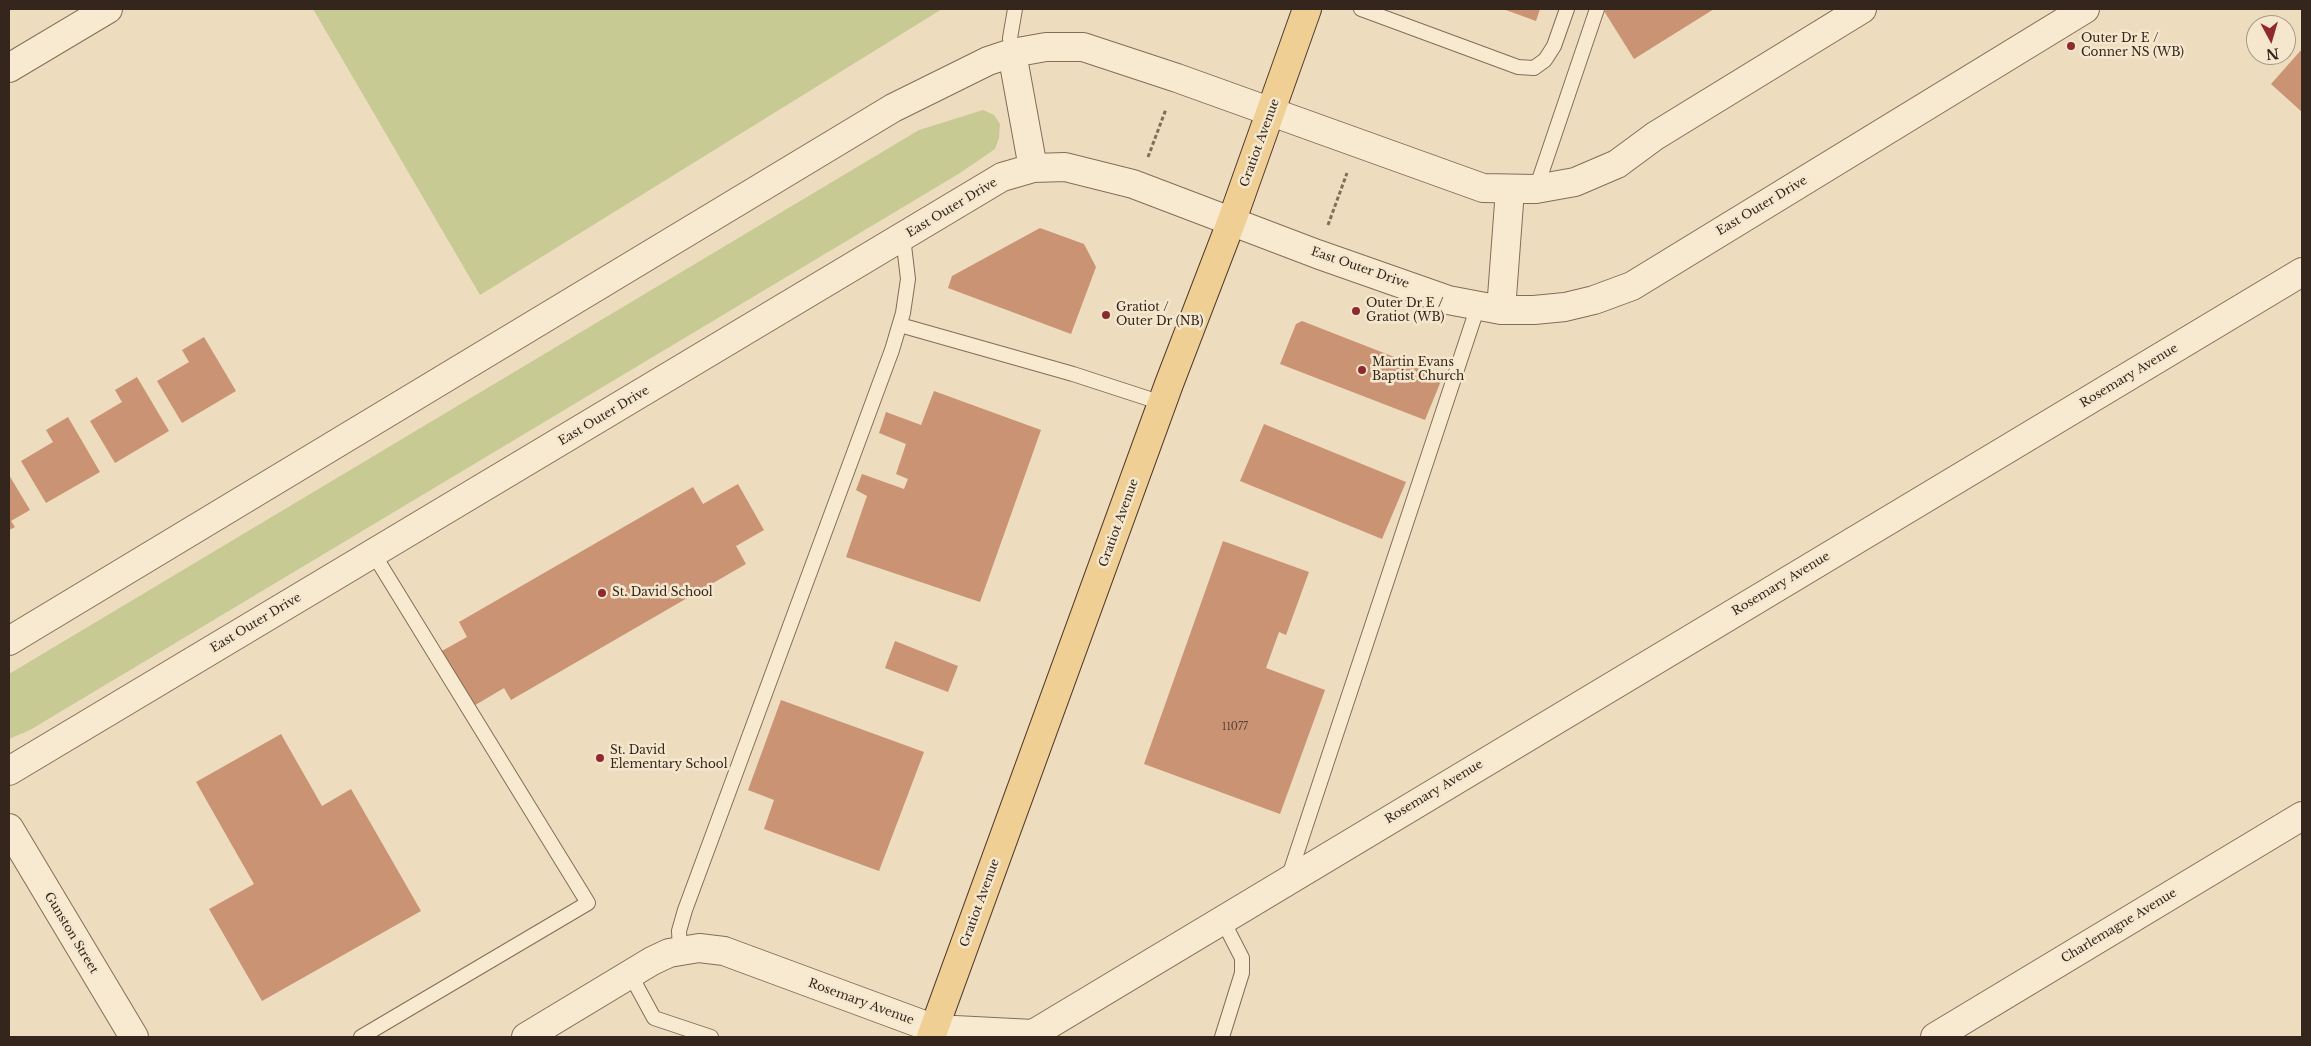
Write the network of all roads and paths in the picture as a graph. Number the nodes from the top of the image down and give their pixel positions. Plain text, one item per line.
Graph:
1 (108, 9) edge
2 (1015, 9) edge
3 (1306, 9) edge
4 (1361, 9) edge
5 (1567, 9) edge
6 (1597, 9) edge
7 (1862, 9) edge
8 (2074, 11) edge
9 (1012, 53) junction
10 (9, 68) edge
11 (1166, 109) dead end
12 (1271, 112) junction
13 (1146, 163) dead end
14 (1033, 168) junction
15 (1347, 173) dead end
16 (1523, 190) junction
17 (1232, 220) junction
18 (1327, 228) dead end
19 (903, 237) junction
20 (2302, 272) edge
21 (1489, 308) junction
22 (900, 324) junction
23 (1162, 403) junction
24 (373, 553) junction
25 (9, 641) edge
26 (9, 771) edge
27 (2302, 816) edge
28 (9, 828) edge
29 (1288, 880) junction
30 (1222, 919) junction
31 (680, 951) junction
32 (630, 974) junction
33 (933, 1033) edge
34 (134, 1037) edge
35 (361, 1037) edge
36 (526, 1037) edge
37 (711, 1037) edge
38 (1222, 1037) edge
39 (1935, 1037) edge

1 - 10 street
2 - 9 lane
3 - 12 main road, Gratiot Avenue
4 - 5 lane
6 - 16 lane
7 - 16 street
8 - 21 street, East Outer Drive
9 - 12 street
9 - 14 street
9 - 25 street
11 - 13 path
12 - 16 street
12 - 17 main road, Gratiot Avenue
14 - 17 street, East Outer Drive
14 - 19 street, East Outer Drive
15 - 18 path
16 - 21 street
17 - 21 street, East Outer Drive
17 - 23 main road, Gratiot Avenue
19 - 22 lane
19 - 24 street, East Outer Drive
20 - 29 street, Rosemary Avenue
21 - 29 lane
22 - 23 lane
22 - 31 lane
23 - 33 main road, Gratiot Avenue
24 - 26 street, East Outer Drive
24 - 35 lane
27 - 39 street, Charlemagne Avenue
28 - 34 street, Gunston Street
29 - 30 street, Rosemary Avenue
30 - 33 street, Rosemary Avenue
30 - 38 lane
31 - 32 street, Rosemary Avenue
31 - 33 street, Rosemary Avenue
32 - 36 street, Rosemary Avenue
32 - 37 lane

